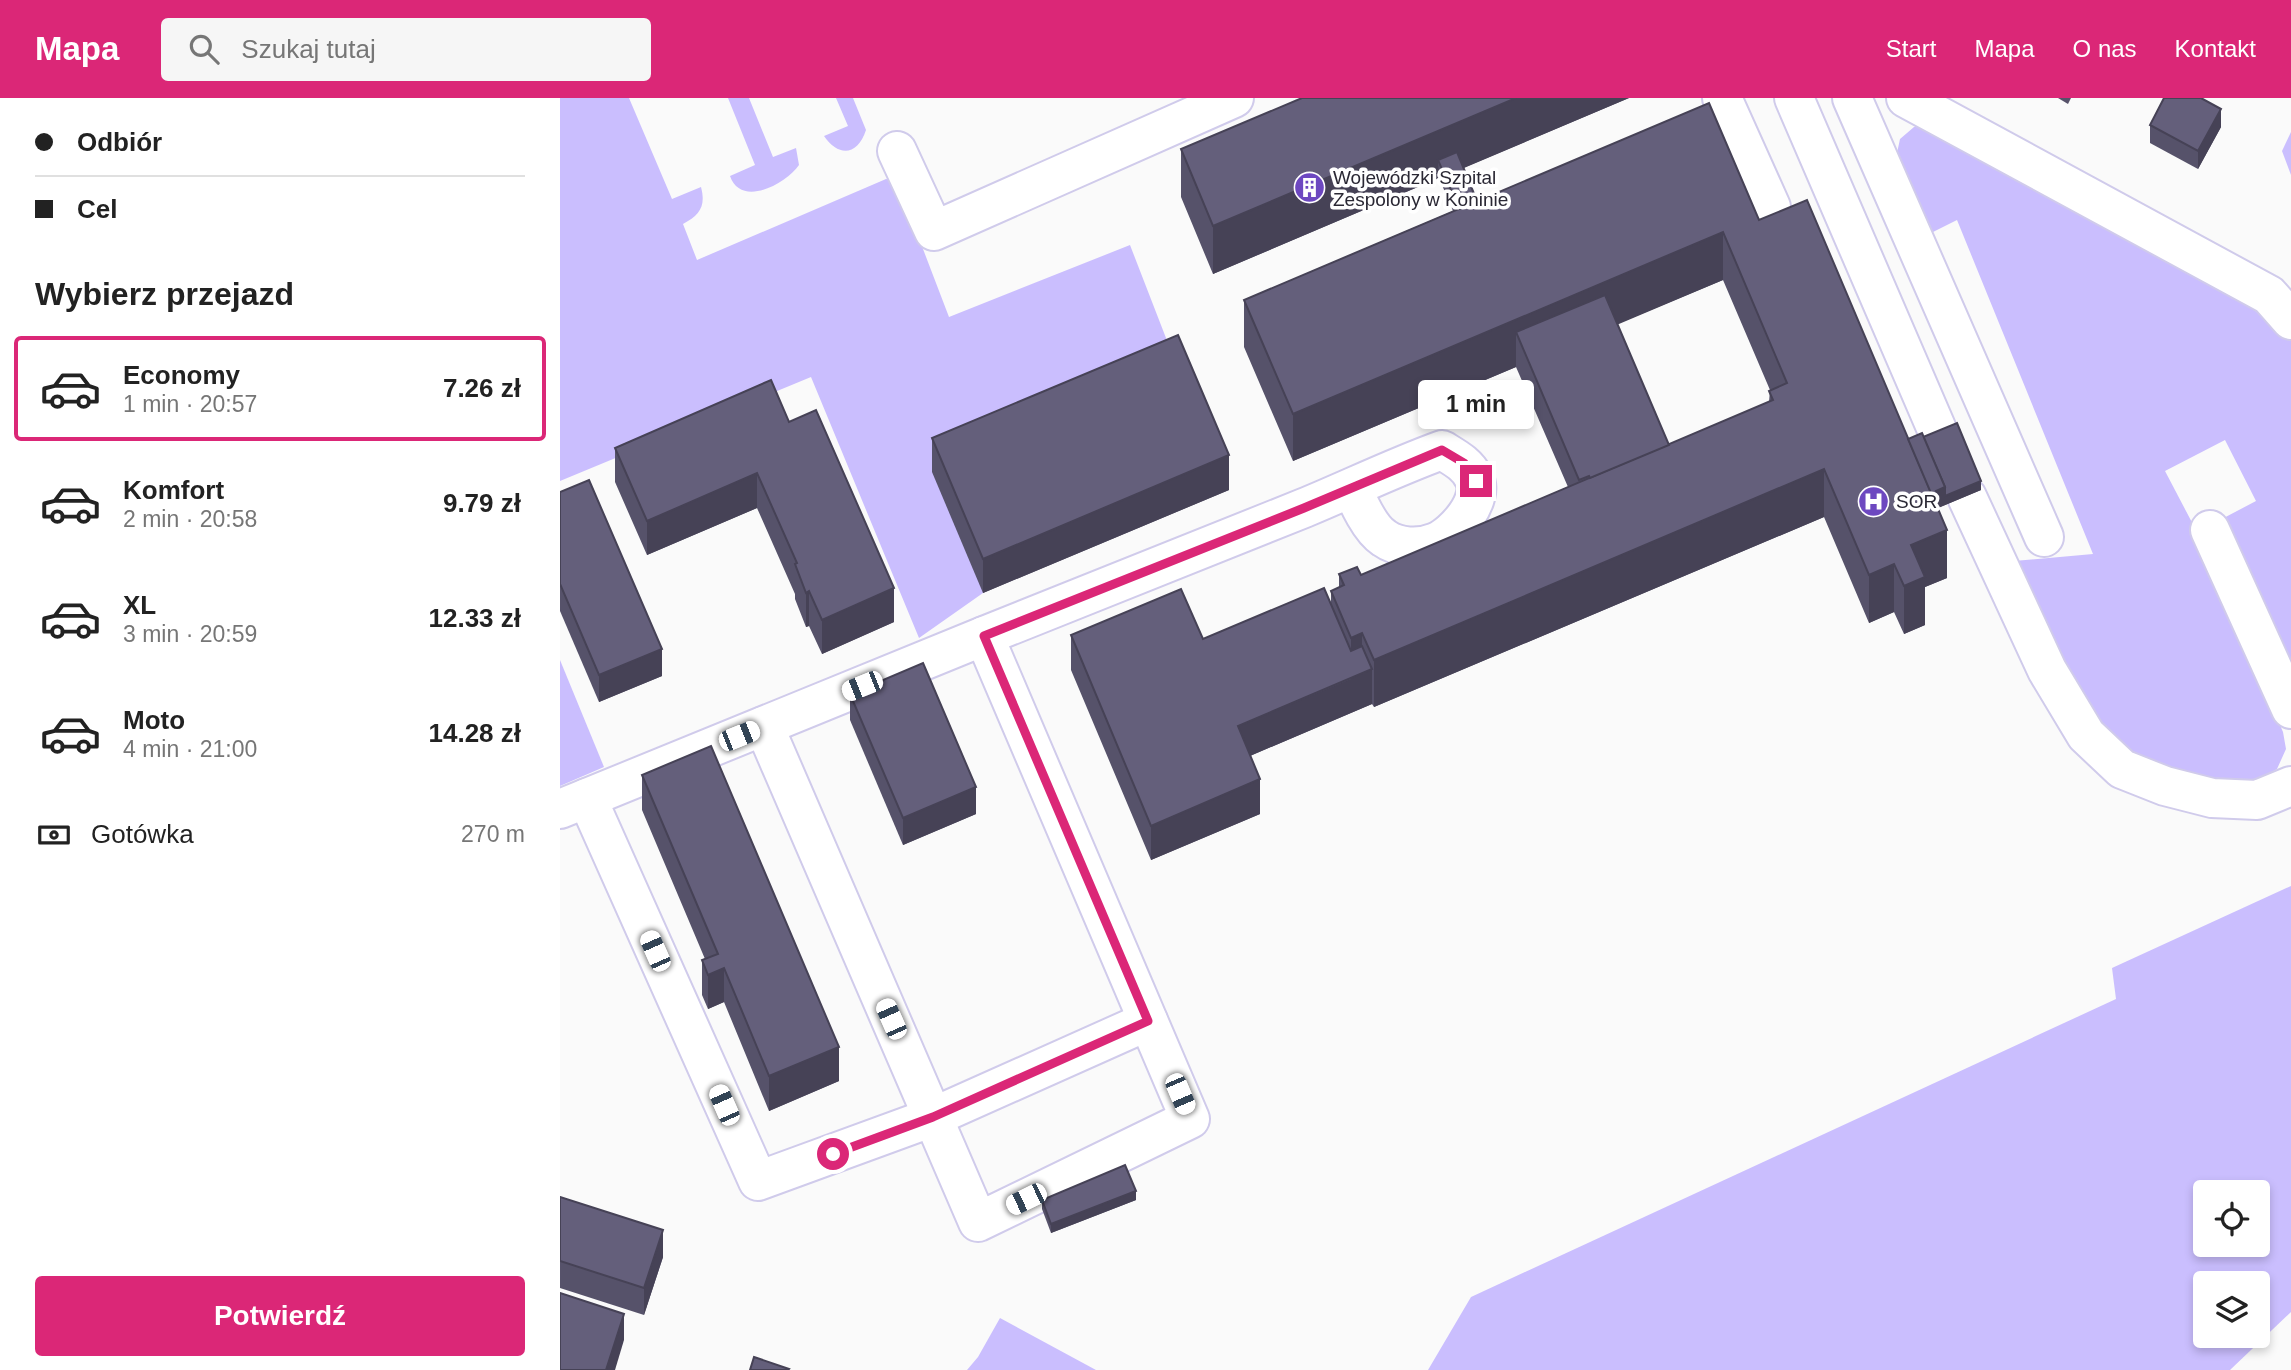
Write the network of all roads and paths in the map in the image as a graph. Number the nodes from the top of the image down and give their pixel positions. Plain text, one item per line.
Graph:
1 (1234, 98) edge
2 (1722, 98) edge
3 (1794, 98) edge
4 (1852, 98) edge
5 (1906, 98) edge
6 (897, 151) dead end
7 (1771, 207) dead end
8 (2291, 320) edge
9 (1941, 439) edge
10 (1352, 488) dead end
11 (1967, 497) edge
12 (2210, 530) dead end
13 (2044, 537) dead end
14 (984, 636) junction
15 (2291, 709) edge
16 (764, 726) junction
17 (2291, 786) edge
18 (573, 804) edge
19 (1148, 1021) junction
20 (933, 1117) junction

1 - 6 lane
2 - 7 lane
3 - 9 lane
4 - 13 lane
5 - 8 lane
10 - 14 lane
11 - 17 lane
12 - 15 lane
14 - 16 lane
14 - 19 lane
16 - 18 lane
16 - 20 lane
18 - 20 lane
19 - 20 lane
19 - 20 lane

